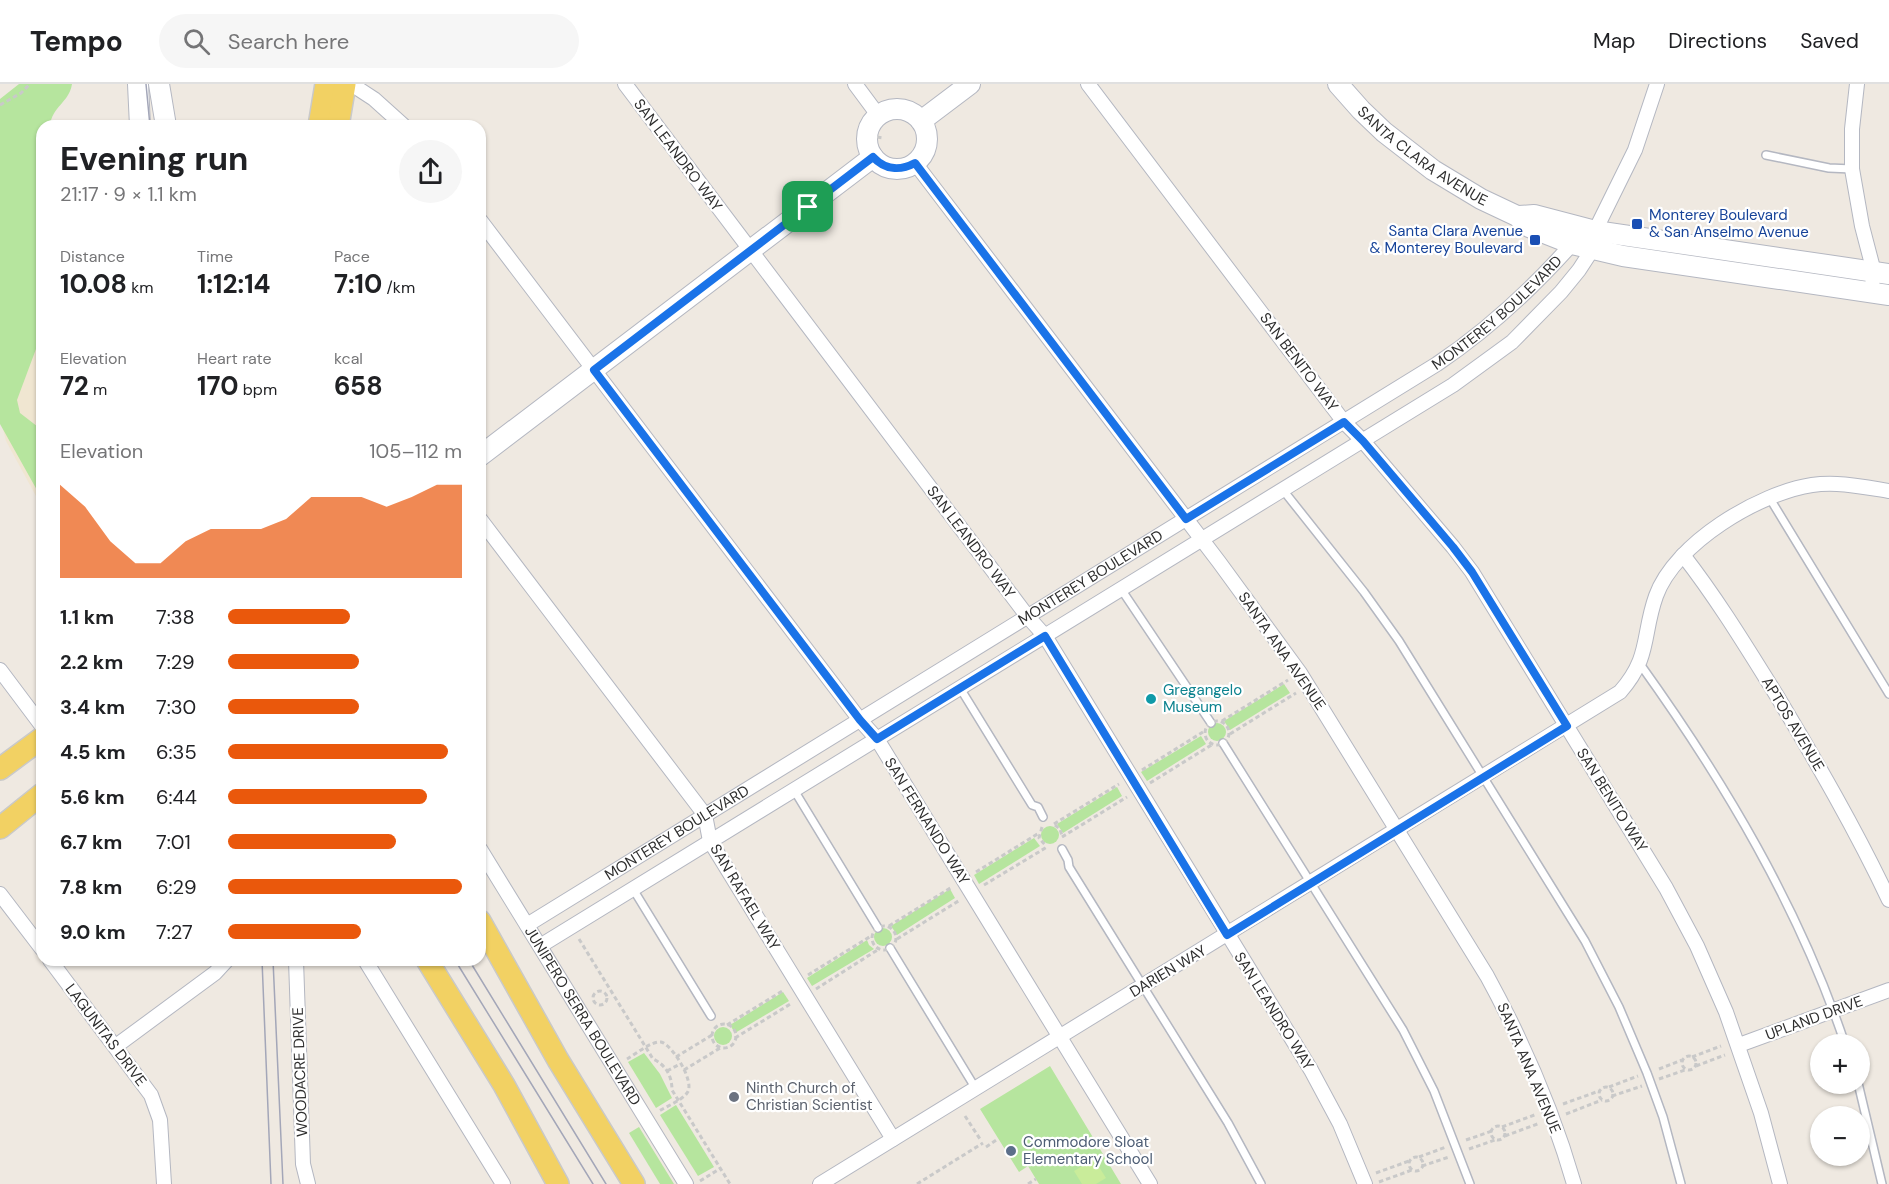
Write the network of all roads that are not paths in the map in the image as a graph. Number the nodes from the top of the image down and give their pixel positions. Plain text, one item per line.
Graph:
1 (138, 84) edge
2 (159, 84) edge
3 (326, 84) edge
4 (345, 84) edge
5 (351, 84) edge
6 (625, 84) edge
7 (855, 84) edge
8 (970, 84) edge
9 (1088, 84) edge
10 (1338, 84) edge
11 (1657, 84) edge
12 (1857, 84) edge
13 (878, 115) junction
14 (140, 120) edge
15 (165, 120) edge
16 (320, 120) edge
17 (339, 120) edge
18 (398, 120) edge
19 (921, 121) junction
20 (1766, 156) dead end
21 (873, 157) junction
22 (915, 163) junction
23 (1852, 169) junction
24 (1517, 216) junction
25 (486, 228) edge
26 (1594, 240) junction
27 (1572, 244) junction
28 (750, 251) junction
29 (1881, 273) edge
30 (1880, 294) edge
31 (594, 370) junction
32 (1344, 422) junction
33 (1363, 441) junction
34 (486, 451) edge
35 (1283, 490) junction
36 (1889, 491) edge
37 (1769, 497) junction
38 (1186, 519) junction
39 (486, 527) edge
40 (1201, 540) junction
41 (1683, 555) junction
42 (1121, 590) junction
43 (1028, 617) junction
44 (1045, 636) junction
45 (1640, 664) junction
46 (0, 670) edge
47 (960, 688) junction
48 (1889, 694) edge
49 (36, 718) edge
50 (860, 720) junction
51 (1211, 723) dead end
52 (1567, 726) junction
53 (877, 739) junction
54 (36, 742) edge
55 (1223, 743) dead end
56 (0, 769) edge
57 (1483, 778) junction
58 (794, 790) junction
59 (36, 799) edge
60 (705, 815) junction
61 (1043, 817) dead end
62 (0, 828) edge
63 (1397, 830) junction
64 (710, 841) junction
65 (1061, 846) road end
66 (486, 859) edge
67 (1310, 884) junction
68 (633, 889) junction
69 (0, 894) edge
70 (1889, 900) edge
71 (527, 925) junction
72 (878, 928) dead end
73 (486, 932) edge
74 (1227, 935) junction
75 (36, 942) edge
76 (540, 946) junction
77 (890, 948) dead end
78 (55, 966) edge
79 (221, 966) edge
80 (296, 966) edge
81 (369, 966) edge
82 (431, 966) edge
83 (1144, 986) junction
84 (1889, 990) edge
85 (1833, 1011) junction
86 (711, 1016) dead end
87 (1841, 1034) edge
88 (1060, 1037) junction
89 (1739, 1045) junction
90 (116, 1046) junction
91 (976, 1089) junction
92 (1861, 1094) edge
93 (893, 1139) junction
94 (693, 1182) edge
95 (164, 1184) edge
96 (308, 1184) edge
97 (503, 1184) edge
98 (558, 1184) edge
99 (634, 1184) edge
100 (820, 1184) edge
101 (1150, 1184) edge
102 (1261, 1184) edge
103 (1365, 1184) edge
104 (1470, 1184) edge
105 (1574, 1184) edge
106 (1681, 1184) edge
107 (1780, 1184) edge
108 (1882, 1184) edge

1 - 14 main road
2 - 15 main road
3 - 16 main road
4 - 17 main road
5 - 18 street
6 - 28 street, SAN LEANDRO WAY
7 - 13 street
8 - 19 main road
9 - 32 street, SAN BENITO WAY
10 - 24 main road, SANTA CLARA AVENUE
11 - 26 street, MONTEREY BOULEVARD
12 - 23 street
13 - 19 main road
13 - 21 main road
19 - 22 main road
20 - 23 lane
21 - 22 main road
21 - 28 main road
22 - 38 street, SANTA ANA AVENUE
23 - 29 street
24 - 26 main road, SANTA CLARA AVENUE
24 - 27 main road, SANTA CLARA AVENUE
25 - 31 street, SAN FERNANDO WAY
26 - 27 main road, SANTA CLARA AVENUE
26 - 29 main road
26 - 30 main road
26 - 33 street, MONTEREY BOULEVARD
27 - 32 street, MONTEREY BOULEVARD
28 - 31 main road
28 - 43 street, SAN LEANDRO WAY
29 - 30 street
31 - 34 main road
31 - 50 street, SAN FERNANDO WAY
32 - 33 street, SAN BENITO WAY
32 - 38 street, MONTEREY BOULEVARD
33 - 35 street, MONTEREY BOULEVARD
33 - 52 street, SAN BENITO WAY
35 - 40 street, MONTEREY BOULEVARD
35 - 57 lane
36 - 37 street, DARIEN WAY
37 - 41 street, DARIEN WAY
37 - 48 lane
38 - 40 street, SANTA ANA AVENUE
38 - 43 street, MONTEREY BOULEVARD
39 - 60 street, SAN RAFAEL WAY
40 - 42 street, MONTEREY BOULEVARD
40 - 63 street, SANTA ANA AVENUE
41 - 45 street, DARIEN WAY
41 - 70 street, APTOS AVENUE
42 - 44 street, MONTEREY BOULEVARD
42 - 51 lane
43 - 44 street, SAN LEANDRO WAY
43 - 50 street, MONTEREY BOULEVARD
44 - 47 street, MONTEREY BOULEVARD
44 - 74 street, SAN LEANDRO WAY
45 - 52 street, DARIEN WAY
45 - 85 lane
46 - 49 street
47 - 53 street, MONTEREY BOULEVARD
47 - 61 lane
50 - 53 street, SAN FERNANDO WAY
50 - 60 street, MONTEREY BOULEVARD
52 - 57 street, DARIEN WAY
52 - 89 street, SAN BENITO WAY
53 - 58 street, MONTEREY BOULEVARD
53 - 88 street, SAN FERNANDO WAY
54 - 56 main road
55 - 67 lane
57 - 63 street, DARIEN WAY
57 - 106 lane
58 - 64 street, MONTEREY BOULEVARD
58 - 72 lane
59 - 62 main road
60 - 64 street, SAN RAFAEL WAY
60 - 71 street, MONTEREY BOULEVARD
63 - 67 street, DARIEN WAY
63 - 105 street, SANTA ANA AVENUE
64 - 68 street, MONTEREY BOULEVARD
64 - 93 street, SAN RAFAEL WAY
65 - 83 lane
66 - 71 street, JUNIPERO SERRA BOULEVARD
67 - 74 street, DARIEN WAY
67 - 104 lane
68 - 76 street, MONTEREY BOULEVARD
68 - 86 lane
69 - 75 street
71 - 76 street, JUNIPERO SERRA BOULEVARD
73 - 99 main road
74 - 83 street, DARIEN WAY
74 - 103 street, SAN LEANDRO WAY
76 - 94 street, JUNIPERO SERRA BOULEVARD
77 - 91 lane
78 - 90 street, LAGUNITAS DRIVE
79 - 90 street
80 - 96 street, WOODACRE DRIVE
81 - 97 street
82 - 98 main road
83 - 88 street, DARIEN WAY
83 - 102 lane
84 - 85 street, UPLAND DRIVE
85 - 87 lane
85 - 89 street, UPLAND DRIVE
88 - 91 street, DARIEN WAY
88 - 101 street, SAN FERNANDO WAY
89 - 107 street, SAN BENITO WAY
90 - 95 street, LAGUNITAS DRIVE
91 - 93 street, DARIEN WAY
92 - 108 lane
93 - 100 street, DARIEN WAY

